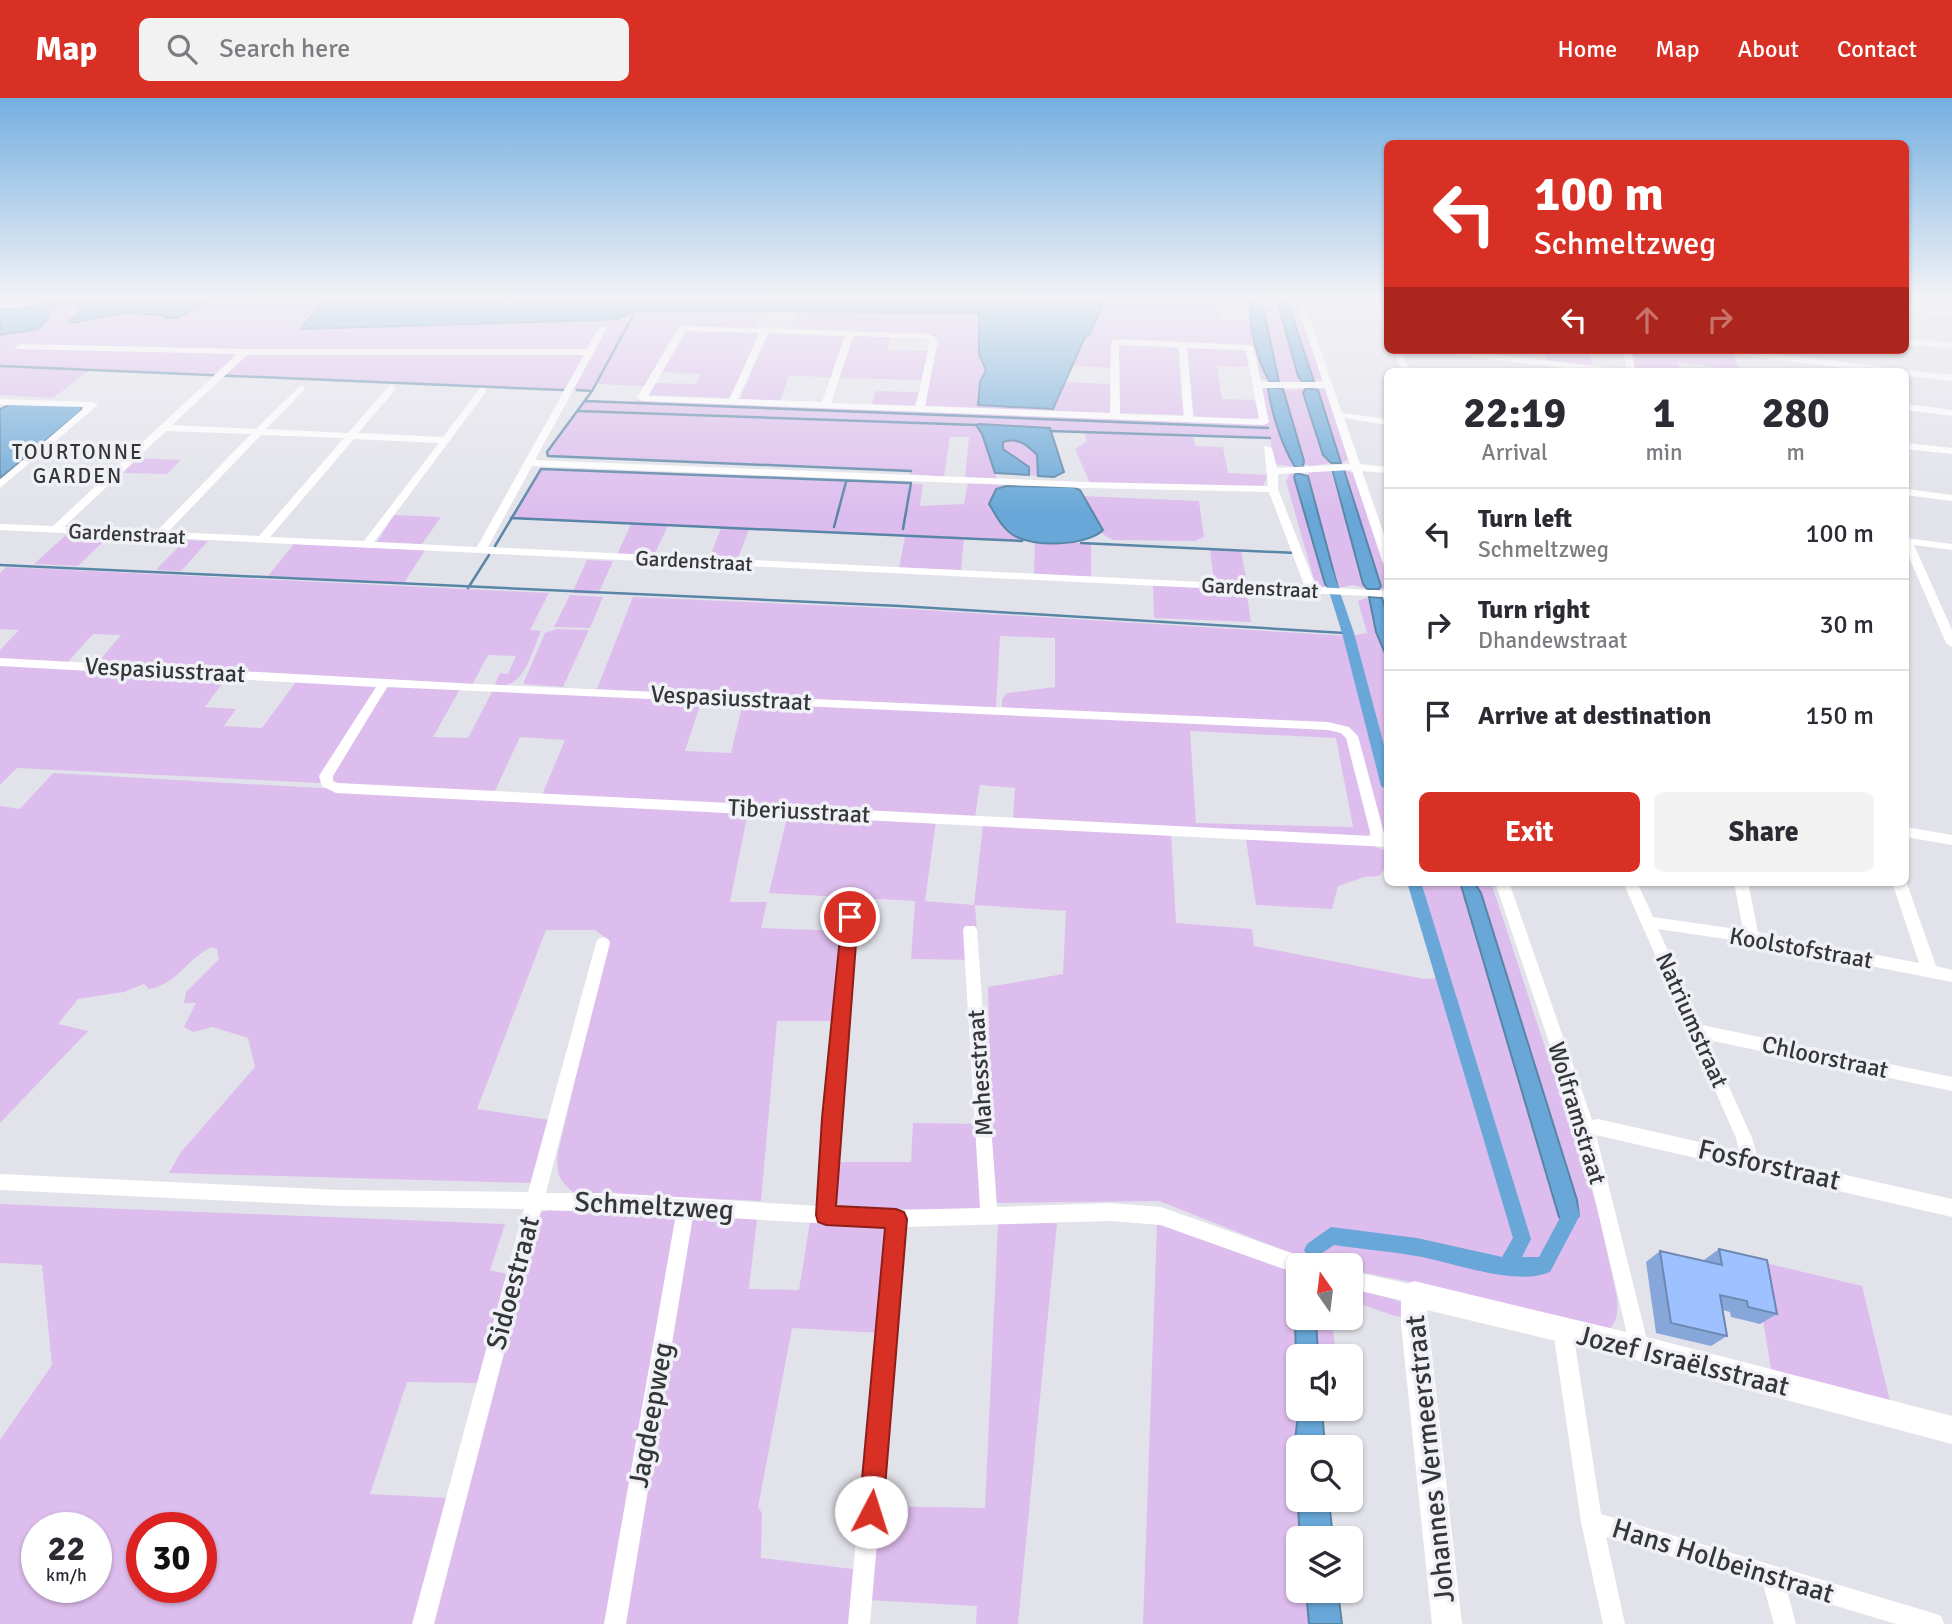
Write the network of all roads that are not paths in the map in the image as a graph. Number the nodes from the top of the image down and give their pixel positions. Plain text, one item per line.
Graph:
1 (225, 370) edge
2 (580, 370) edge
3 (658, 370) edge
4 (747, 370) edge
5 (838, 370) edge
6 (928, 370) edge
7 (1115, 370) edge
8 (1185, 370) edge
9 (1257, 370) edge
10 (1319, 370) edge
11 (1909, 373) edge
12 (1952, 378) edge
13 (1261, 385) junction
14 (1323, 385) junction
15 (301, 388) dead end
16 (392, 388) dead end
17 (483, 390) dead end
18 (733, 401) junction
19 (0, 402) edge
20 (826, 405) junction
21 (1909, 407) edge
22 (920, 409) junction
23 (1952, 413) edge
24 (1339, 415) junction
25 (1115, 416) junction
26 (1189, 419) junction
27 (1384, 421) edge
28 (166, 428) junction
29 (258, 432) junction
30 (348, 437) junction
31 (446, 440) junction
32 (1909, 446) edge
33 (1267, 448) dead end
34 (1952, 452) edge
35 (528, 463) junction
36 (1351, 466) junction
37 (1384, 470) edge
38 (1273, 471) junction
39 (0, 485) edge
40 (1273, 489) junction
41 (1909, 492) edge
42 (1952, 498) edge
43 (0, 527) edge
44 (55, 530) junction
45 (159, 535) junction
46 (262, 540) junction
47 (1909, 541) edge
48 (368, 544) junction
49 (1952, 547) edge
50 (1909, 548) edge
51 (481, 550) junction
52 (1384, 552) edge
53 (1317, 591) junction
54 (1384, 594) edge
55 (1952, 643) edge
56 (0, 662) edge
57 (384, 683) junction
58 (1909, 833) edge
59 (1952, 840) edge
60 (1383, 841) edge
61 (1503, 886) edge
62 (1632, 886) edge
63 (1742, 886) edge
64 (1900, 886) edge
65 (850, 917) dead end
66 (1649, 922) junction
67 (970, 930) dead end
68 (1752, 937) junction
69 (603, 943) dead end
70 (1930, 972) junction
71 (1952, 976) edge
72 (1698, 1031) junction
73 (1952, 1084) edge
74 (1586, 1128) junction
75 (1749, 1159) junction
76 (0, 1182) edge
77 (534, 1201) junction
78 (686, 1207) junction
79 (1952, 1208) edge
80 (826, 1215) junction
81 (989, 1217) junction
82 (896, 1219) junction
83 (1286, 1260) edge
84 (1363, 1283) edge
85 (1414, 1294) junction
86 (1563, 1331) junction
87 (1639, 1348) junction
88 (1952, 1430) edge
89 (1592, 1522) junction
90 (1772, 1576) junction
91 (423, 1624) edge
92 (615, 1624) edge
93 (859, 1624) edge
94 (1447, 1624) edge
95 (1614, 1624) edge
96 (1785, 1624) edge
97 (1933, 1624) edge

1 - 28 street
2 - 35 street
3 - 18 street
4 - 18 street
5 - 20 street
6 - 22 street
7 - 25 street
8 - 26 street
9 - 13 street
10 - 14 street
11 - 12 street
13 - 14 street
13 - 26 street
14 - 24 street
15 - 29 street
16 - 30 street
17 - 31 street
18 - 20 street
19 - 39 street
20 - 22 street
21 - 23 street
22 - 25 street
24 - 27 street
24 - 36 street
25 - 26 street
28 - 29 street
28 - 44 street
29 - 30 street
29 - 45 street
30 - 31 street
30 - 46 street
31 - 48 street
32 - 34 street
33 - 38 street
35 - 40 street
35 - 51 street
36 - 37 street
36 - 38 street
36 - 52 street
38 - 40 street
40 - 53 street
41 - 42 street
43 - 44 street, Gardenstraat
44 - 45 street, Gardenstraat
45 - 46 street, Gardenstraat
46 - 48 street, Gardenstraat
47 - 49 street
48 - 51 street, Gardenstraat
50 - 55 street
51 - 53 street, Gardenstraat
53 - 54 street, Gardenstraat
56 - 57 street, Vespasiusstraat
57 - 60 street, Vespasiusstraat
57 - 60 street, Tiberiusstraat
58 - 59 street
61 - 74 street, Wolframstraat
62 - 66 street, Natriumstraat
63 - 68 street
64 - 70 street
65 - 80 street
66 - 68 street, Koolstofstraat
66 - 72 street, Natriumstraat
67 - 81 street, Mahesstraat
68 - 70 street, Koolstofstraat
69 - 77 street, Sidoestraat
70 - 71 street, Koolstofstraat
72 - 73 street, Chloorstraat
72 - 75 street, Natriumstraat
74 - 75 street, Fosforstraat
74 - 87 street, Wolframstraat
75 - 79 street, Fosforstraat
76 - 77 street, Schmeltzweg
77 - 78 street, Schmeltzweg
77 - 91 street, Sidoestraat
78 - 80 street, Schmeltzweg
78 - 92 street, Jagdeepweg
80 - 82 street, Schmeltzweg
81 - 82 street, Schmeltzweg
81 - 83 street, Schmeltzweg
82 - 93 street
84 - 85 street
85 - 86 street, Jozef Israëlsstraat
85 - 94 street, Johannes Vermeerstraat
86 - 87 street, Jozef Israëlsstraat
86 - 89 street
87 - 88 street, Jozef Israëlsstraat
89 - 90 street, Hans Holbeinstraat
89 - 95 street
90 - 96 street
90 - 97 street, Hans Holbeinstraat

